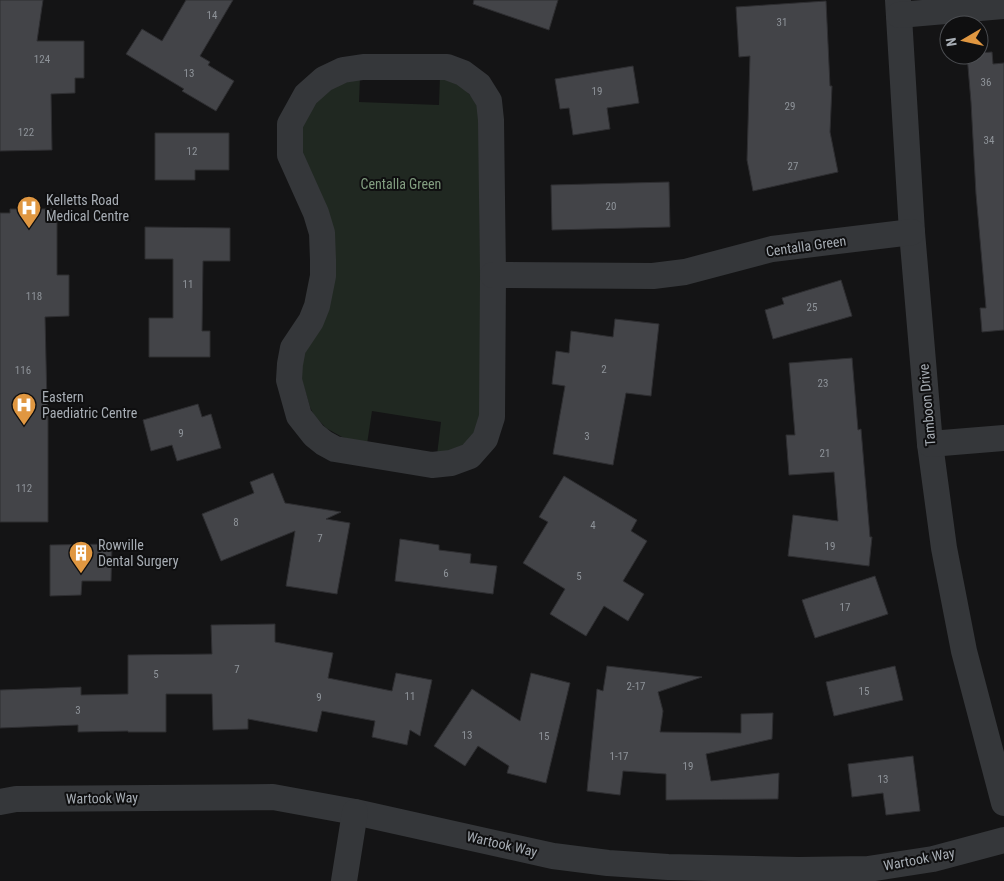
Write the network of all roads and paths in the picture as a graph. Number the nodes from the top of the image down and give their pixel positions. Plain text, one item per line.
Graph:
1 (1004, 6) edge
2 (899, 7) edge
3 (912, 232) junction
4 (493, 274) junction
5 (1004, 438) edge
6 (930, 444) junction
7 (5, 799) edge
8 (1004, 802) edge
9 (355, 812) junction
10 (1004, 840) edge
11 (344, 881) edge

1 - 2 street
2 - 3 street, Tamboon Drive
3 - 4 street, Centalla Green
3 - 6 street, Tamboon Drive
4 - 4 street
5 - 6 street
6 - 8 street, Tamboon Drive
7 - 9 street, Wartook Way
9 - 10 street, Wartook Way
9 - 11 street

